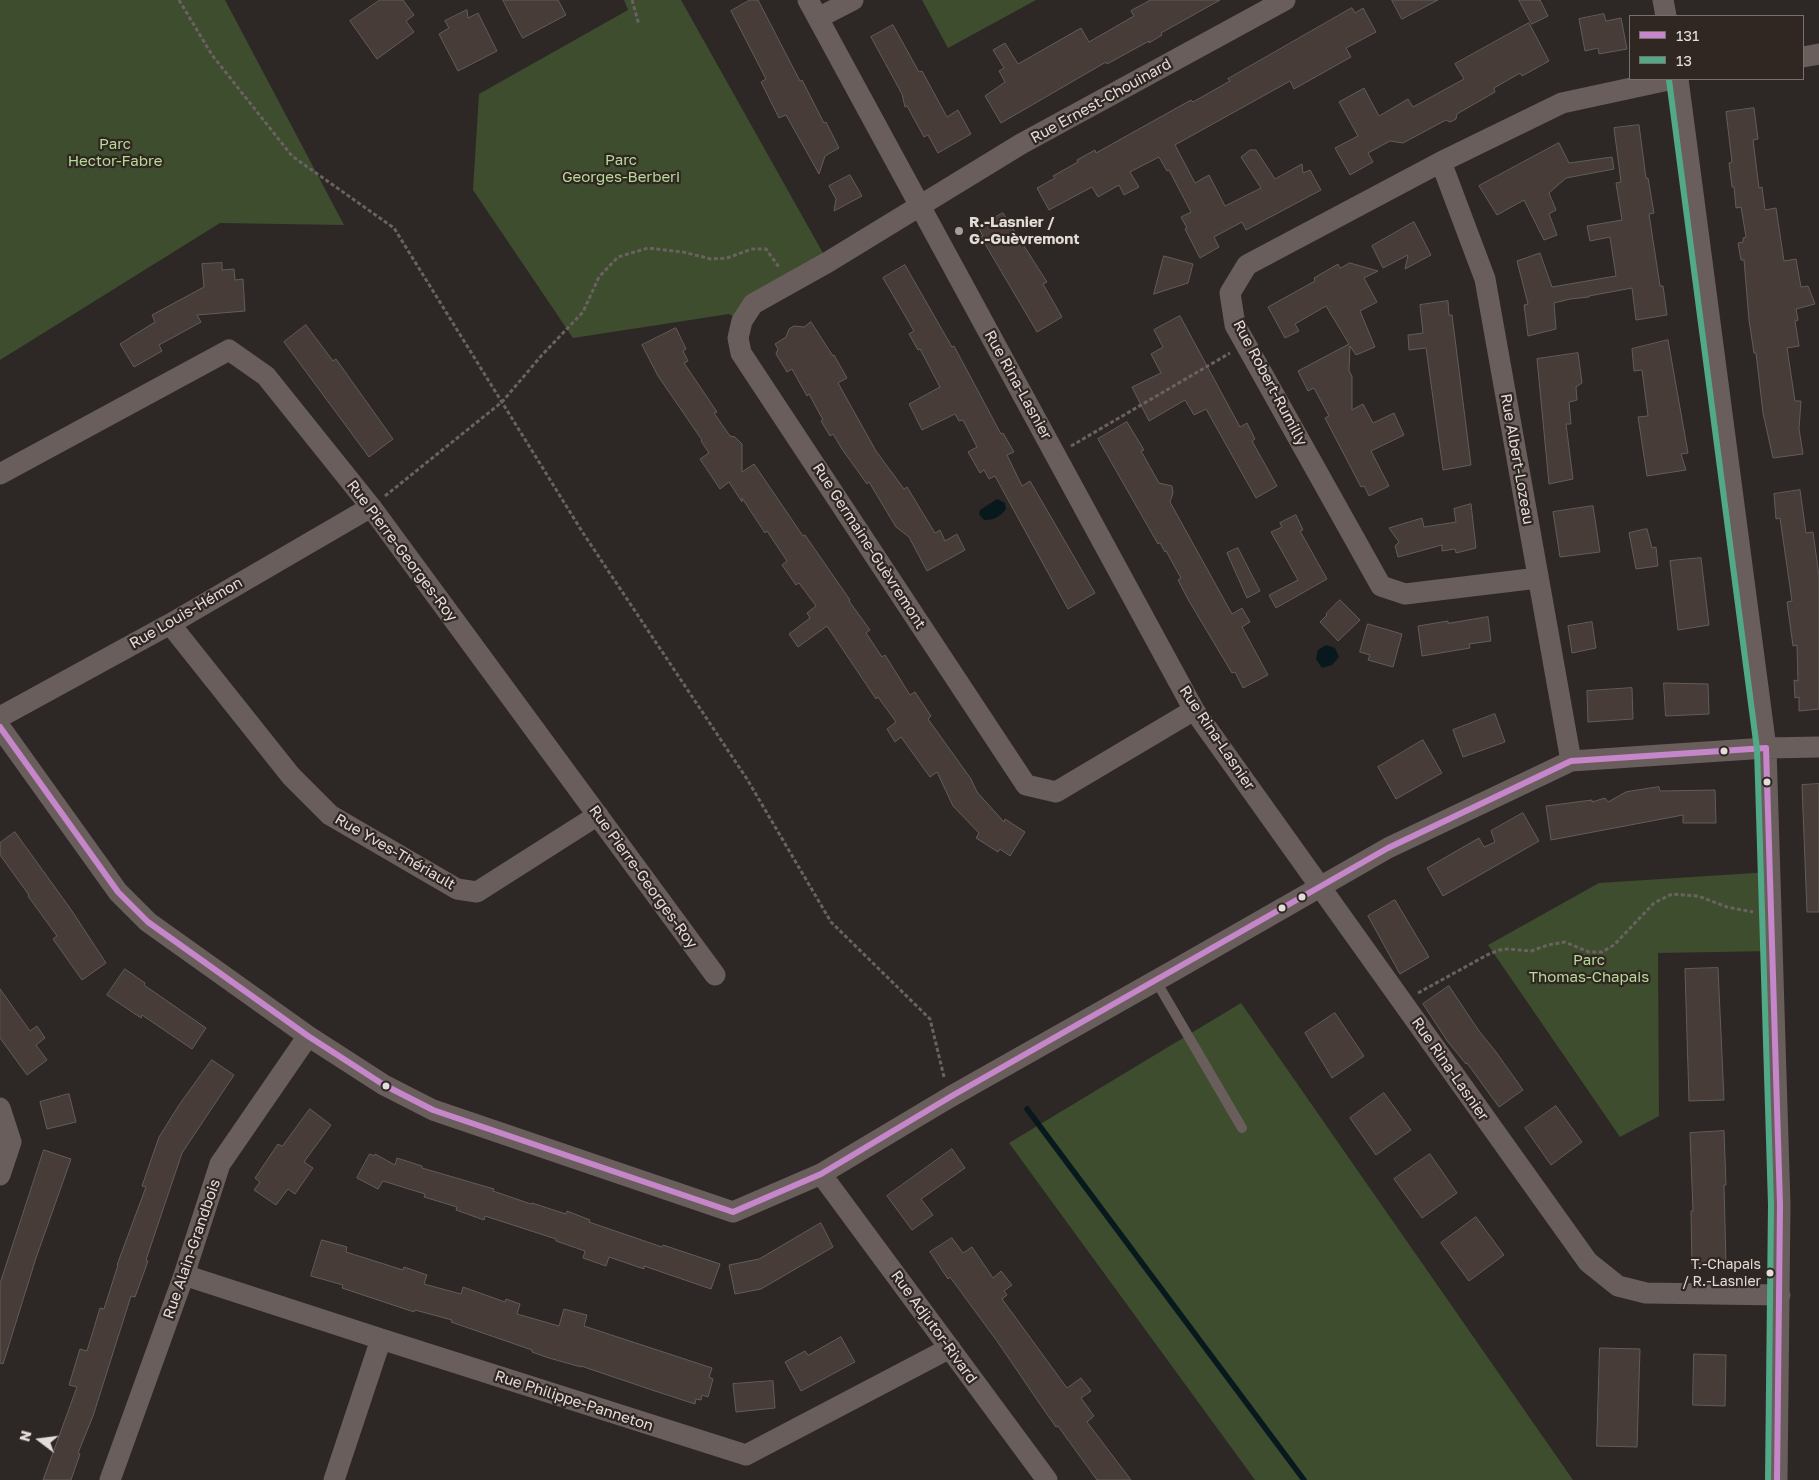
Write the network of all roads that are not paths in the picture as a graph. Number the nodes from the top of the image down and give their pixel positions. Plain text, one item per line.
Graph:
1 (853, 0) edge
2 (1285, 0) edge
3 (1663, 0) edge
4 (813, 9) edge
5 (1666, 15) edge
6 (1819, 54) edge
7 (1804, 57) edge
8 (1668, 80) edge
9 (1678, 80) edge
10 (1441, 162) junction
11 (920, 206) junction
12 (0, 474) edge
13 (371, 507) junction
14 (1538, 578) junction
15 (170, 624) junction
16 (1194, 710) junction
17 (0, 717) edge
18 (0, 727) edge
19 (1819, 747) edge
20 (1766, 748) junction
21 (1571, 761) junction
22 (598, 815) junction
23 (1320, 887) junction
24 (715, 975) dead end
25 (1156, 981) junction
26 (308, 1036) junction
27 (0, 1108) edge
28 (1242, 1128) dead end
29 (821, 1174) junction
30 (0, 1175) edge
31 (184, 1275) junction
32 (1780, 1295) junction
33 (381, 1339) junction
34 (950, 1348) junction
35 (110, 1480) edge
36 (334, 1480) edge
37 (1047, 1480) edge
38 (1777, 1480) edge

1 - 4 street
2 - 11 street, Rue Ernest-Chouinard
3 - 5 street
4 - 11 street, Rue Rina-Lasnier
6 - 7 street
8 - 10 street, Rue Robert-Rumilly
9 - 20 street
10 - 14 street, Rue Albert-Lozeau
10 - 14 street, Rue Robert-Rumilly
11 - 16 street, Rue Rina-Lasnier
11 - 16 street, Rue Germaine-Guèvremont
12 - 13 street, Rue Pierre-Georges-Roy
13 - 15 street, Rue Louis-Hémon
13 - 22 street, Rue Pierre-Georges-Roy
14 - 21 street, Rue Albert-Lozeau
15 - 17 street, Rue Louis-Hémon
15 - 22 street, Rue Yves-Thériault
16 - 23 street, Rue Rina-Lasnier
18 - 26 street
19 - 20 street
20 - 21 street
20 - 32 street
21 - 23 street
22 - 24 street, Rue Pierre-Georges-Roy
23 - 25 street
23 - 32 street, Rue Rina-Lasnier
25 - 28 lane
25 - 29 street
26 - 29 street
26 - 31 street, Rue Alain-Grandbois
27 - 30 street
29 - 34 street, Rue Adjutor-Rivard
31 - 33 street, Rue Philippe-Panneton
31 - 35 street, Rue Alain-Grandbois
32 - 38 street
33 - 34 street, Rue Philippe-Panneton
33 - 36 street
34 - 37 street, Rue Adjutor-Rivard

